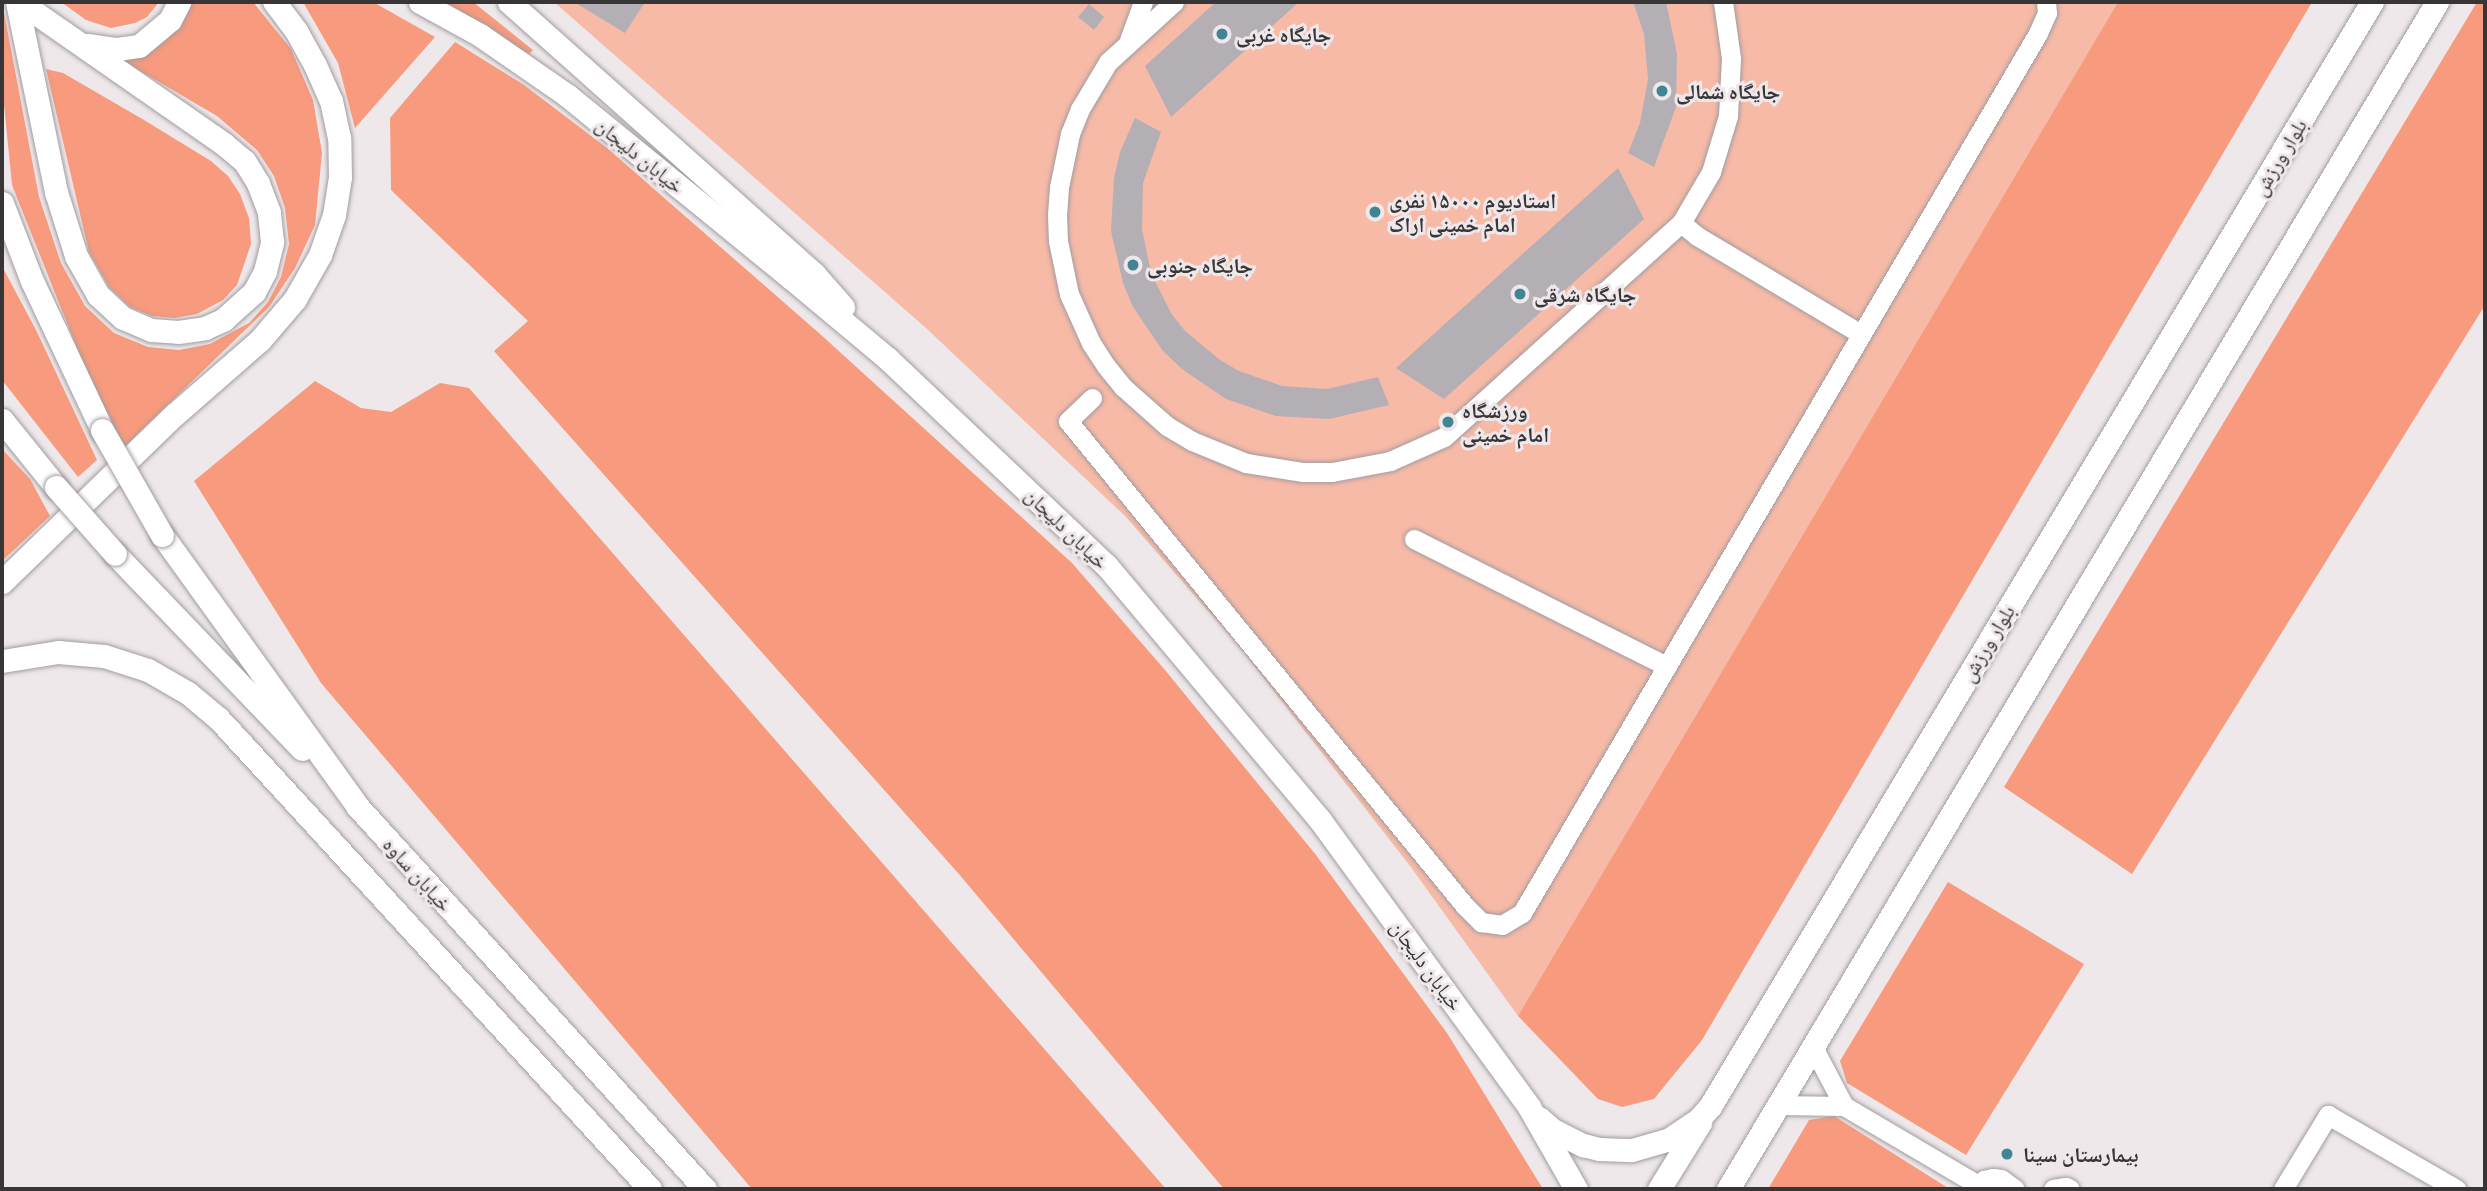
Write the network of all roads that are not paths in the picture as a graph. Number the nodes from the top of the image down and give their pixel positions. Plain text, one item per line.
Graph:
1 (19, 2) edge
2 (179, 2) edge
3 (274, 2) edge
4 (420, 2) edge
5 (1143, 2) edge
6 (1174, 2) edge
7 (1723, 2) edge
8 (2046, 2) edge
9 (2372, 2) edge
10 (2437, 2) edge
11 (511, 5) edge
12 (74, 39) junction
13 (1127, 44) junction
14 (2, 204) edge
15 (1681, 223) junction
16 (1861, 334) junction
17 (888, 359) junction
18 (1092, 398) dead end
19 (3, 421) edge
20 (1414, 539) dead end
21 (2, 582) edge
22 (2, 661) edge
23 (1667, 666) junction
24 (358, 807) junction
25 (1813, 1047) junction
26 (1711, 1105) junction
27 (1779, 1105) junction
28 (1844, 1106) junction
29 (1529, 1107) junction
30 (1976, 1187) edge
31 (650, 1189) edge
32 (705, 1189) edge
33 (1576, 1189) edge
34 (1660, 1189) edge
35 (1728, 1189) edge
36 (2015, 1189) edge
37 (2053, 1189) edge
38 (2070, 1189) edge
39 (2283, 1189) edge
40 (2456, 1189) edge

1 - 12 main road
1 - 12 main road
2 - 12 main road
3 - 21 main road
4 - 17 main road, خیابان دلیجان
5 - 13 street
6 - 13 street
7 - 15 street
8 - 16 street
9 - 26 main road, بلوار ورزش
10 - 25 main road
11 - 17 main road
13 - 15 street
14 - 24 main road, خیابان ساوه, bridge
15 - 16 street
16 - 23 street
17 - 29 main road, خیابان دلیجان
18 - 23 street
19 - 24 main road, bridge
20 - 23 street
22 - 31 main road
24 - 32 main road, خیابان ساوه
25 - 27 main road
25 - 28 street
26 - 29 main road, بلوار ورزش
26 - 34 main road
27 - 28 street
27 - 35 main road
28 - 30 street
29 - 33 main road, خیابان دلیجان
30 - 36 street
37 - 38 street
39 - 40 street

